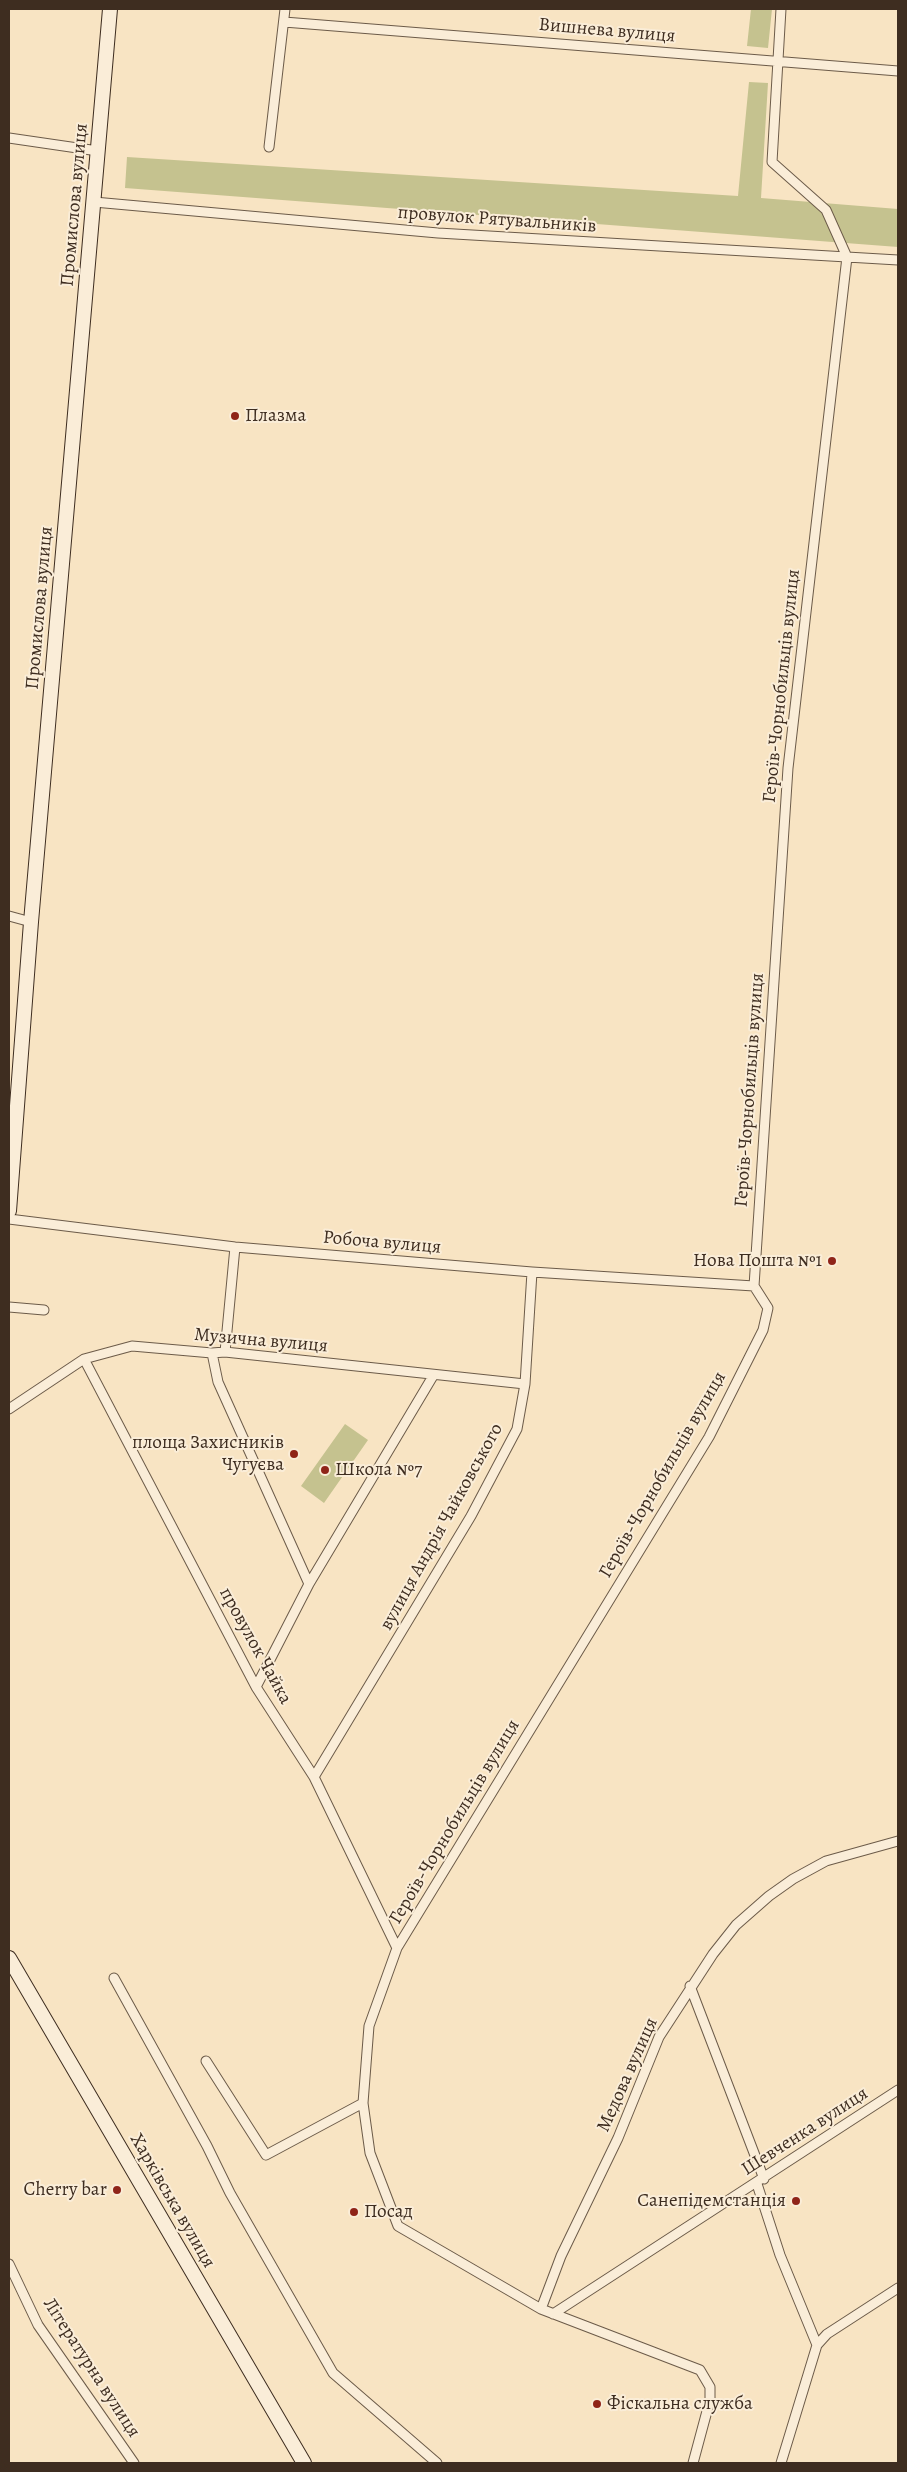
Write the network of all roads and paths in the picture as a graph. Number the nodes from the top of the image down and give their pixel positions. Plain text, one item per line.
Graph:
1 (110, 9) edge
2 (285, 9) edge
3 (781, 9) edge
4 (284, 22) junction
5 (778, 61) junction
6 (898, 71) edge
7 (9, 138) edge
8 (269, 147) dead end
9 (98, 151) junction
10 (94, 202) junction
11 (847, 257) junction
12 (898, 260) edge
13 (9, 916) edge
14 (31, 922) junction
15 (9, 1211) edge
16 (9, 1218) edge
17 (235, 1247) junction
18 (532, 1272) junction
19 (754, 1286) junction
20 (9, 1307) edge
21 (44, 1310) dead end
22 (225, 1352) junction
23 (212, 1354) junction
24 (84, 1359) junction
25 (433, 1376) junction
26 (525, 1384) junction
27 (9, 1409) edge
28 (309, 1584) junction
29 (256, 1686) junction
30 (314, 1777) junction
31 (898, 1841) edge
32 (397, 1948) junction
33 (9, 1958) edge
34 (114, 1978) dead end
35 (690, 1986) junction
36 (206, 2061) dead end
37 (898, 2090) edge
38 (363, 2103) junction
39 (761, 2181) junction
40 (9, 2264) edge
41 (898, 2288) edge
42 (540, 2309) junction
43 (553, 2314) junction
44 (817, 2345) junction
45 (134, 2463) edge
46 (304, 2463) edge
47 (437, 2463) edge
48 (693, 2463) edge
49 (781, 2463) edge

1 - 9 street, Промислова вулиця
2 - 4 street
3 - 5 street
4 - 5 street, Вишнева вулиця
4 - 8 street
5 - 6 street, Вишнева вулиця
5 - 11 street
7 - 9 street
9 - 10 street, Промислова вулиця
10 - 11 street, провулок Рятувальників
10 - 14 street, Промислова вулиця
11 - 12 street, провулок Рятувальників
11 - 19 street, Героїв-Чорнобильців вулиця
13 - 14 street
14 - 15 street, Промислова вулиця
16 - 17 street, Робоча вулиця
17 - 18 street, Робоча вулиця
17 - 22 street
18 - 19 street, Робоча вулиця
18 - 26 street, вулиця Андрія Чайковського
19 - 32 street, Героїв-Чорнобильців вулиця
20 - 21 street
22 - 23 street, Музична вулиця
22 - 25 street, Музична вулиця
23 - 24 street, Музична вулиця
23 - 28 street
24 - 27 street, Музична вулиця
24 - 29 street, провулок Чайка
25 - 26 street, Музична вулиця
25 - 28 street
26 - 30 street, вулиця Андрія Чайковського
28 - 29 street
29 - 30 street, провулок Чайка
30 - 32 street, провулок Чайка
31 - 35 street, Медова вулиця
32 - 38 street, Героїв-Чорнобильців вулиця
33 - 46 street, Харківська вулиця
34 - 47 street
35 - 39 street
35 - 42 street, Медова вулиця
36 - 38 street
37 - 39 street, Шевченка вулиця
38 - 42 street, Героїв-Чорнобильців вулиця
39 - 43 street, Шевченка вулиця
39 - 44 street
40 - 45 street, Літературна вулиця
41 - 44 street
42 - 43 street, Героїв-Чорнобильців вулиця
43 - 48 street, Героїв-Чорнобильців вулиця
44 - 49 street

